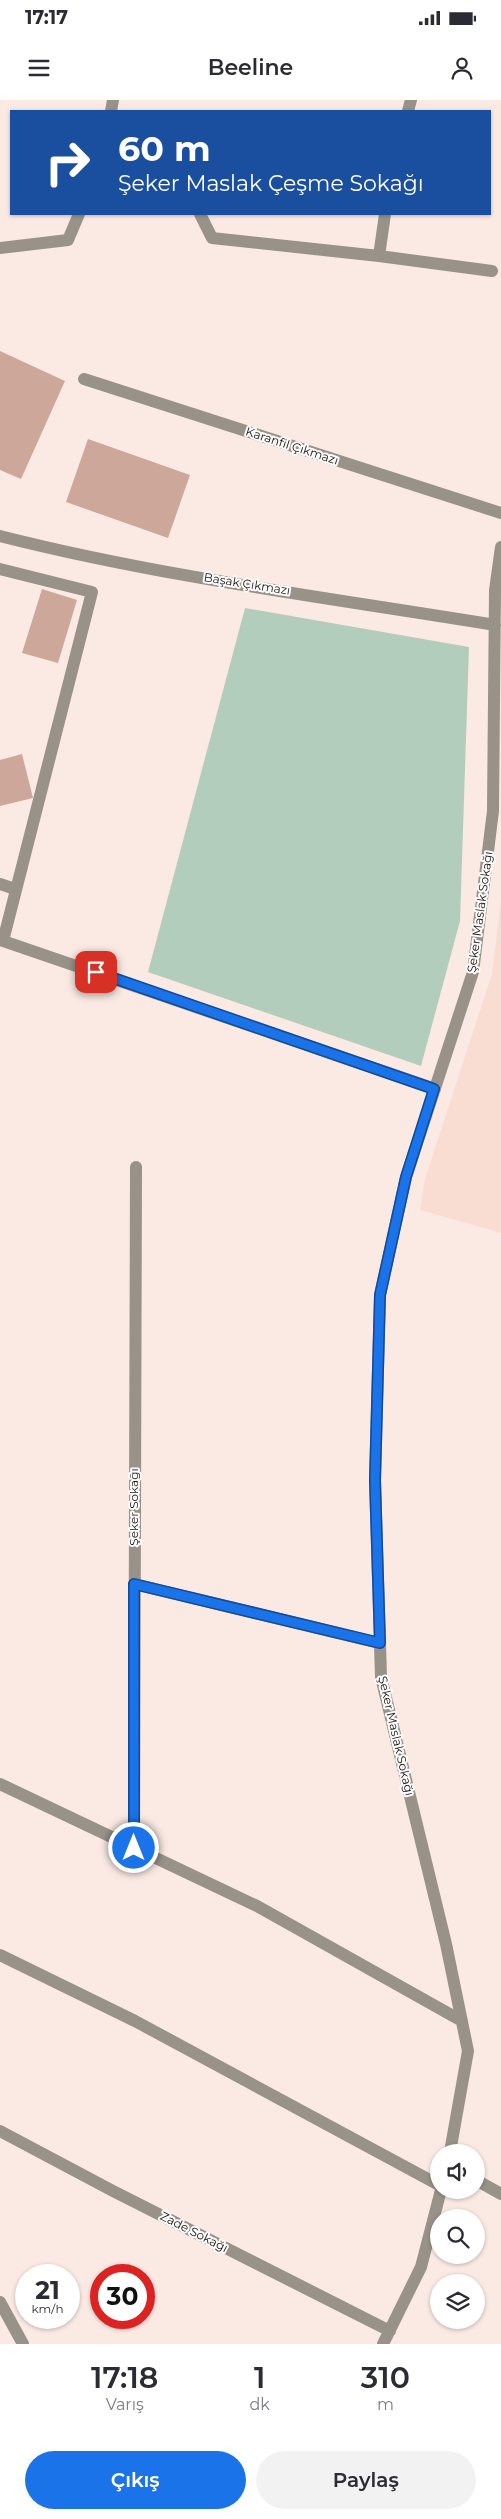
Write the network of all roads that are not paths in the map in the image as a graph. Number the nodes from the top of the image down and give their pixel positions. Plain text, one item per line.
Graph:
1 (79, 215) edge
2 (200, 215) edge
3 (385, 215) edge
4 (0, 248) edge
5 (380, 256) junction
6 (492, 271) dead end
7 (84, 379) dead end
8 (501, 513) edge
9 (0, 536) edge
10 (501, 547) edge
11 (0, 569) edge
12 (495, 625) junction
13 (0, 884) edge
14 (16, 889) junction
15 (1, 940) edge
16 (434, 1089) junction
17 (136, 1167) dead end
18 (134, 1584) junction
19 (380, 1643) junction
20 (0, 1784) edge
21 (134, 1848) junction
22 (0, 1955) edge
23 (462, 2021) junction
24 (0, 2131) edge
25 (451, 2144) edge
26 (430, 2180) edge
27 (485, 2185) edge
28 (501, 2194) edge
29 (439, 2199) edge
30 (0, 2302) edge
31 (390, 2331) junction
32 (24, 2344) edge
33 (383, 2344) edge

1 - 4 street
2 - 5 street
3 - 5 street
5 - 6 street
7 - 8 street, Karanfil Çıkmazı
9 - 12 street, Başak Çıkmazı
10 - 12 street, Şeker Maslak Sokağı
11 - 14 street
12 - 16 street, Şeker Maslak Sokağı
13 - 14 street
14 - 15 street
15 - 16 street
16 - 19 street, Şeker Maslak Sokağı
17 - 18 street, Şeker Sokağı
18 - 19 street
18 - 21 street, Şeker Sokağı
19 - 23 street, Şeker Maslak Sokağı
20 - 21 street
21 - 23 street
22 - 26 street
23 - 25 street, Şeker Maslak Sokağı
24 - 31 street, Zade Sokağı
27 - 28 street
29 - 31 street
30 - 32 street
31 - 33 street

